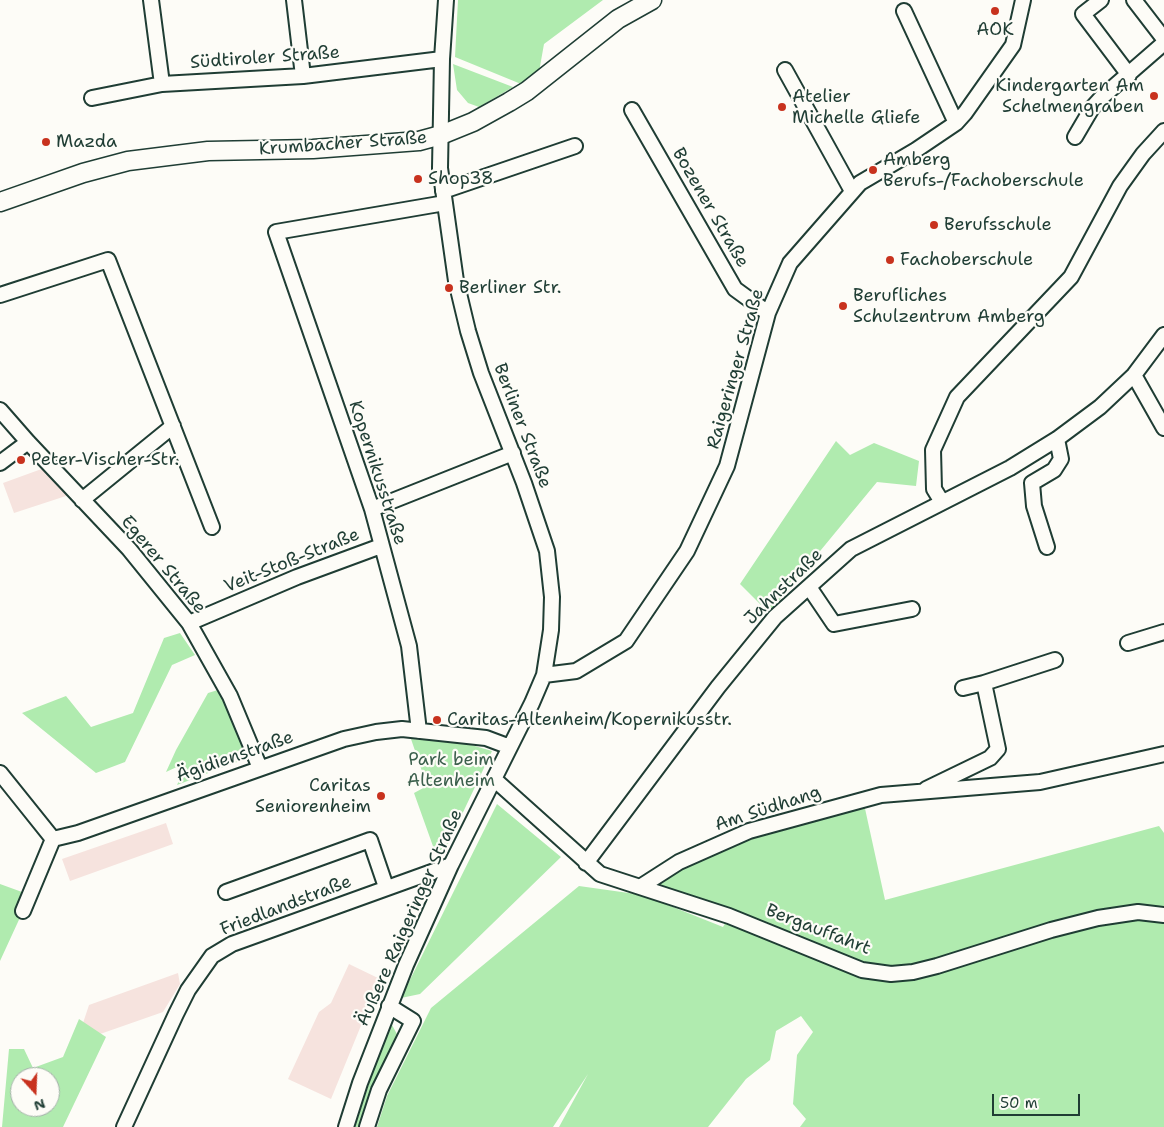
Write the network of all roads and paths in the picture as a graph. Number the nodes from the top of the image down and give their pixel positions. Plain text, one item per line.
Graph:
1 (151, 0) edge
2 (294, 0) edge
3 (446, 0) edge
4 (652, 0) edge
5 (1023, 0) edge
6 (1101, 0) edge
7 (1134, 0) edge
8 (904, 11) dead end
9 (1164, 39) edge
10 (1164, 43) edge
11 (442, 59) junction
12 (785, 70) dead end
13 (1129, 75) junction
14 (303, 76) junction
15 (162, 84) junction
16 (92, 98) dead end
17 (632, 110) dead end
18 (956, 123) junction
19 (1164, 131) edge
20 (441, 135) junction
21 (1075, 137) dead end
22 (575, 146) dead end
23 (852, 191) junction
24 (444, 197) junction
25 (0, 202) edge
26 (0, 295) edge
27 (768, 313) junction
28 (1164, 335) edge
29 (1134, 375) junction
30 (0, 410) edge
31 (173, 426) junction
32 (1164, 428) edge
33 (1057, 440) junction
34 (28, 442) junction
35 (513, 454) junction
36 (0, 462) edge
37 (82, 500) junction
38 (942, 502) junction
39 (372, 509) junction
40 (212, 527) dead end
41 (382, 546) junction
42 (1047, 548) dead end
43 (809, 587) junction
44 (912, 609) dead end
45 (189, 623) junction
46 (1164, 632) edge
47 (1128, 643) dead end
48 (1055, 660) dead end
49 (544, 675) junction
50 (984, 683) junction
51 (963, 688) dead end
52 (418, 731) junction
53 (510, 747) junction
54 (1164, 754) edge
55 (260, 768) junction
56 (0, 773) edge
57 (494, 779) junction
58 (916, 793) junction
59 (53, 839) junction
60 (586, 863) junction
61 (451, 865) junction
62 (386, 887) junction
63 (640, 887) junction
64 (226, 892) dead end
65 (23, 911) dead end
66 (1164, 915) edge
67 (389, 1006) junction
68 (124, 1127) edge
69 (346, 1127) edge
70 (367, 1127) edge

1 - 15 street
2 - 14 street
3 - 11 street, Berliner Straße
4 - 20 main road, Krumbacher Straße
5 - 18 street, Raigeringer Straße
6 - 13 street
7 - 9 street
8 - 18 street
10 - 13 street
11 - 14 street, Südtiroler Straße
11 - 20 street, Berliner Straße
12 - 23 street
13 - 21 street
14 - 15 street, Südtiroler Straße
15 - 16 street, Südtiroler Straße
17 - 27 street, Bozener Straße
18 - 23 street, Raigeringer Straße
19 - 38 street
20 - 24 street, Berliner Straße
20 - 25 main road, Krumbacher Straße
22 - 24 street
23 - 27 street, Raigeringer Straße
24 - 35 street, Berliner Straße
24 - 39 street, Kopernikusstraße
26 - 31 street
27 - 49 street, Raigeringer Straße
28 - 29 street, Jahnstraße
29 - 32 street
29 - 33 street, Jahnstraße
30 - 34 street, Egerer Straße
31 - 37 street
31 - 40 street
33 - 38 street, Jahnstraße
33 - 42 street
34 - 36 street
34 - 37 street, Egerer Straße
35 - 39 street
35 - 49 street, Berliner Straße
37 - 45 street, Egerer Straße
38 - 43 street, Jahnstraße
39 - 41 street, Kopernikusstraße
41 - 45 street, Veit-Stoß-Straße
41 - 52 street, Kopernikusstraße
43 - 44 street
43 - 60 street, Jahnstraße
45 - 55 street, Egerer Straße
46 - 47 street
48 - 50 street
49 - 53 street, Äußere Raigeringer Straße
50 - 51 street
50 - 58 street, Am Südhang
52 - 53 street, Ägidienstraße
52 - 55 street, Ägidienstraße
53 - 57 street, Äußere Raigeringer Straße
54 - 58 street, Am Südhang
55 - 59 street, Ägidienstraße
56 - 59 street
57 - 60 street, Bergauffahrt
57 - 61 street, Äußere Raigeringer Straße
58 - 63 street, Am Südhang
59 - 65 street
60 - 63 street, Bergauffahrt
61 - 62 street, Friedlandstraße
61 - 67 street, Äußere Raigeringer Straße
62 - 64 street, Friedlandstraße
62 - 68 street, Friedlandstraße
63 - 66 street, Bergauffahrt
67 - 69 street, Äußere Raigeringer Straße
67 - 70 street

